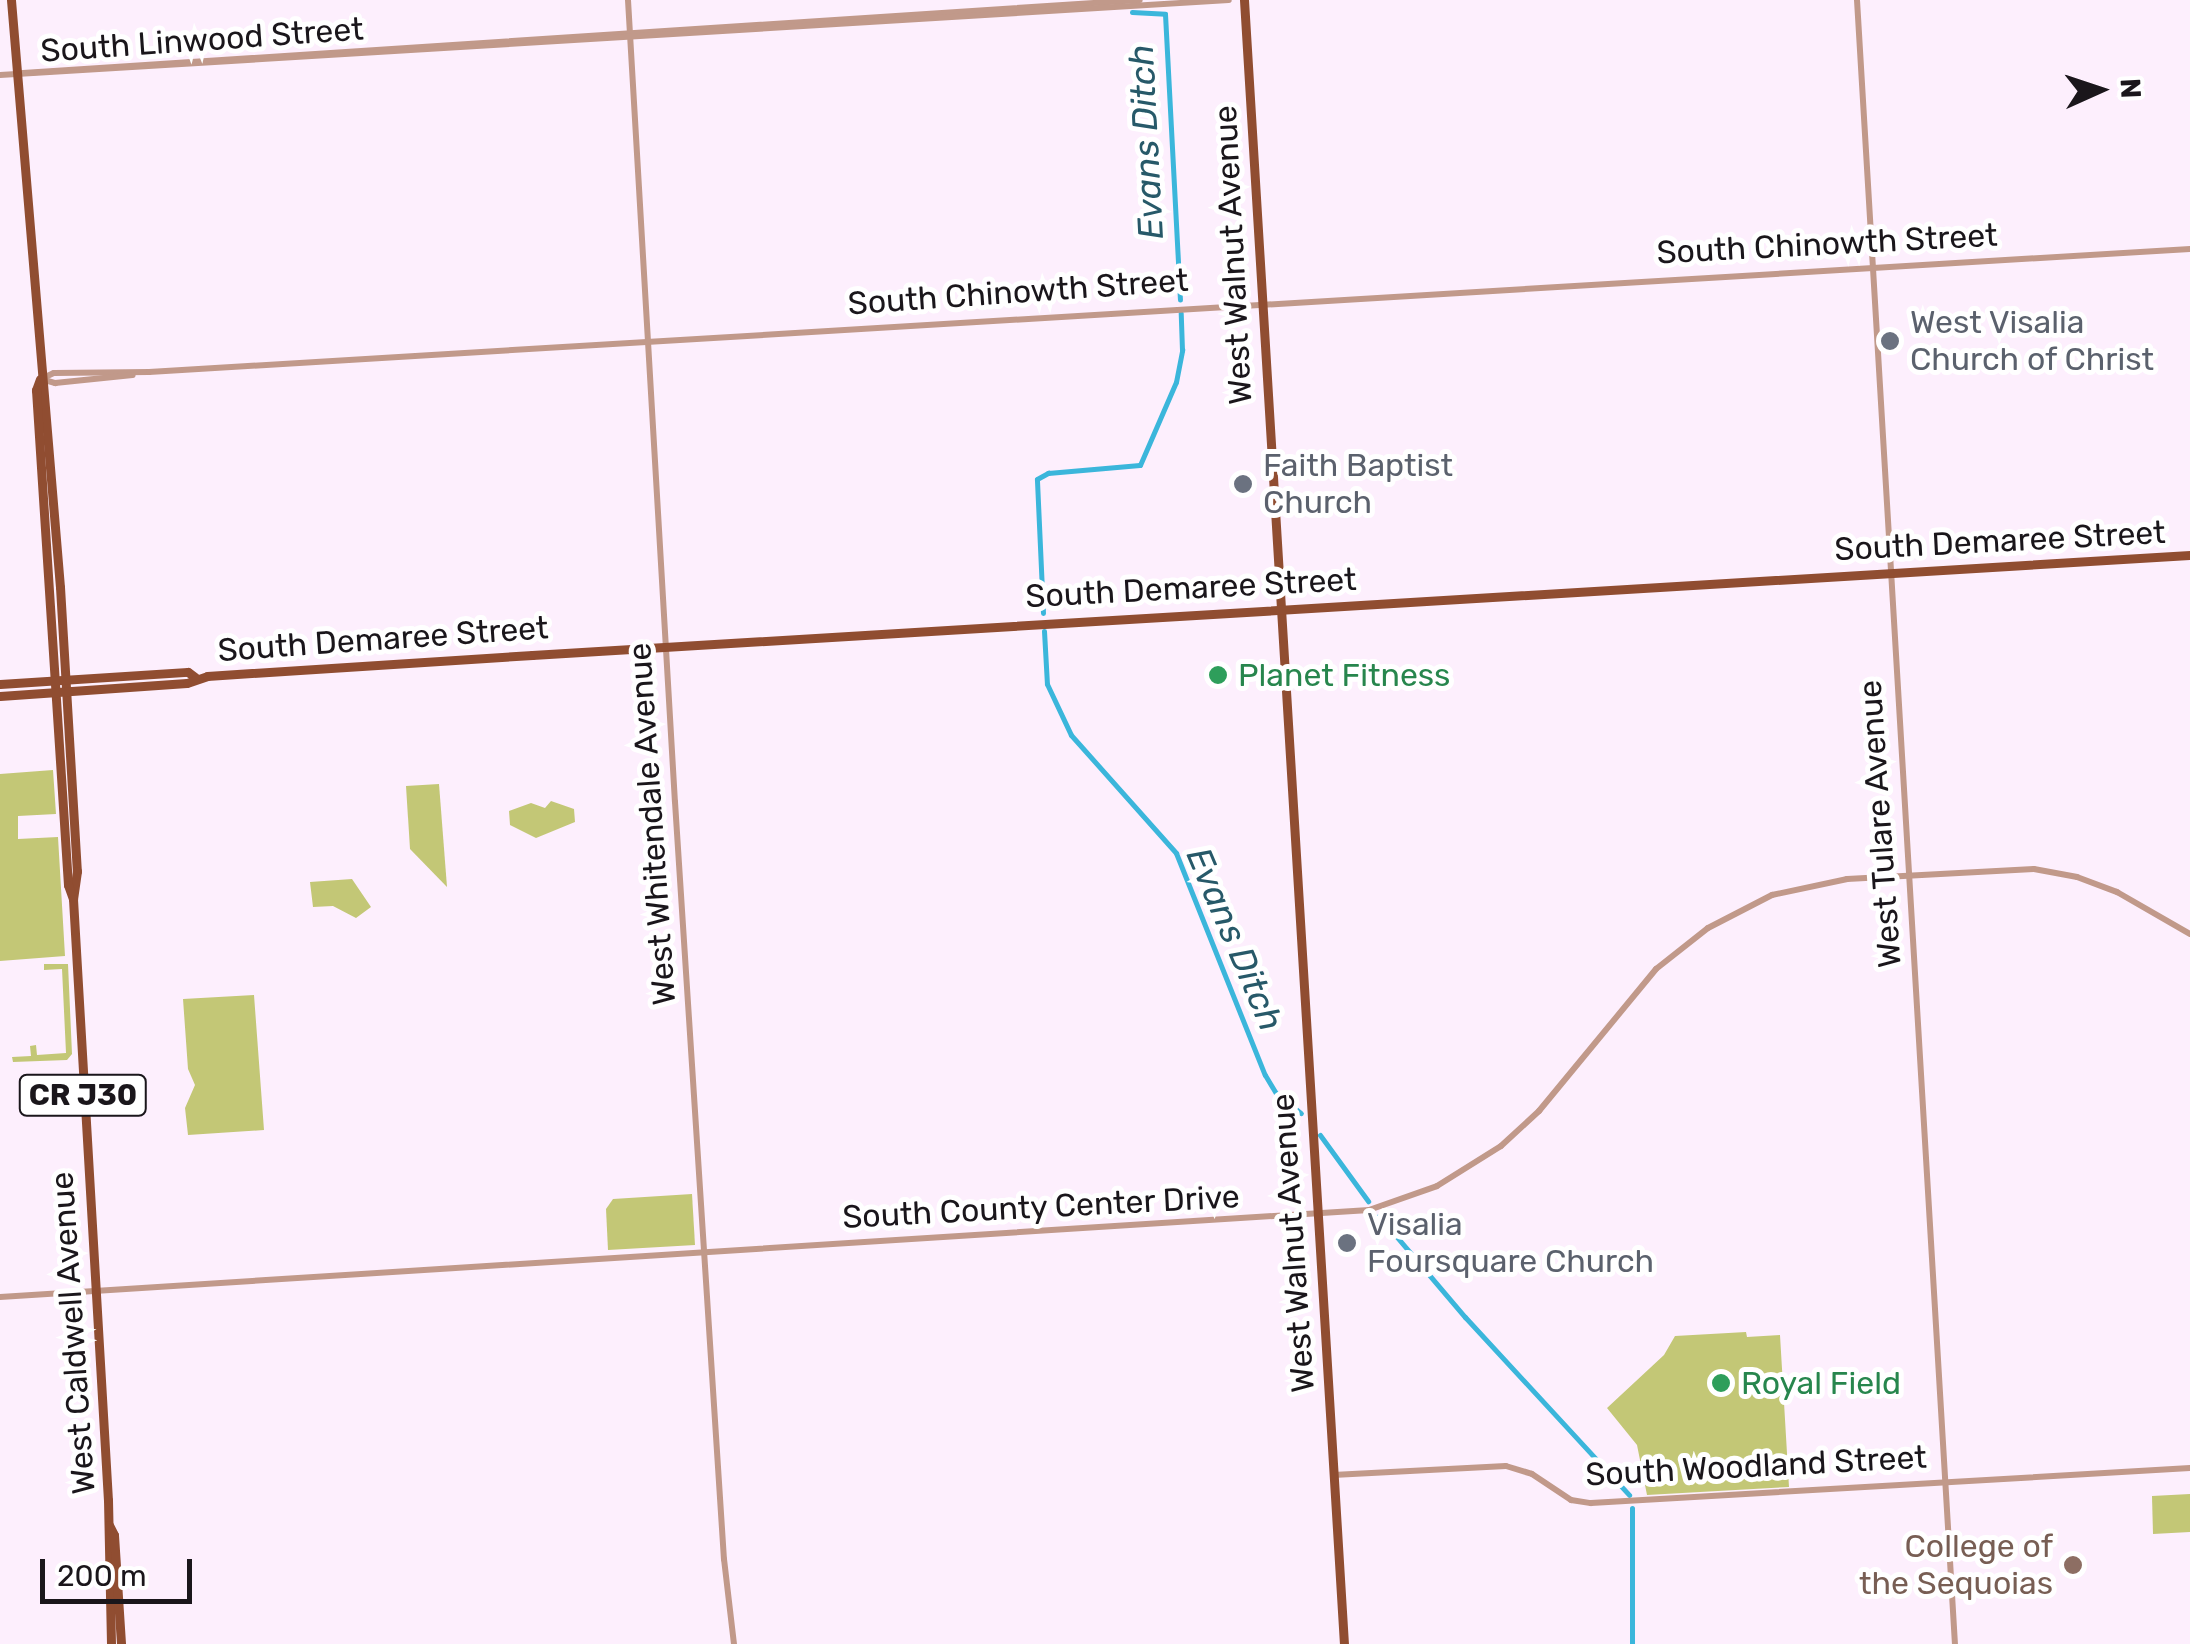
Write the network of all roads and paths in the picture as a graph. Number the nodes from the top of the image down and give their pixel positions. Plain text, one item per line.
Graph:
1 (12, 0) edge
2 (628, 0) edge
3 (1140, 0) edge
4 (1229, 0) edge
5 (1244, 0) edge
6 (1857, 0) edge
7 (630, 35) junction
8 (386, 47) junction
9 (333, 56) junction
10 (230, 57) junction
11 (194, 66) junction
12 (17, 74) junction
13 (0, 76) edge
14 (2190, 249) edge
15 (1871, 266) junction
16 (1261, 302) junction
17 (648, 340) junction
18 (40, 379) junction
19 (44, 489) junction
20 (2190, 555) edge
21 (59, 562) junction
22 (1889, 572) junction
23 (1278, 607) junction
24 (665, 646) junction
25 (196, 677) junction
26 (61, 680) junction
27 (0, 684) edge
28 (56, 692) junction
29 (68, 692) junction
30 (0, 696) edge
31 (62, 802) junction
32 (76, 852) junction
33 (1908, 875) junction
34 (73, 899) junction
35 (2190, 934) edge
36 (1316, 1216) junction
37 (704, 1254) junction
38 (95, 1291) junction
39 (0, 1298) edge
40 (2190, 1468) edge
41 (1333, 1475) junction
42 (1946, 1482) junction
43 (109, 1524) junction
44 (107, 1563) junction
45 (120, 1617) junction
46 (111, 1644) edge
47 (121, 1644) edge
48 (734, 1644) edge
49 (1344, 1644) edge
50 (1955, 1644) edge

1 - 12 main road, West Caldwell Avenue / CR J30
2 - 7 street, West Whitendale Avenue
3 - 7 street, South Linwood Street
4 - 7 street, South Linwood Street
5 - 16 main road, West Walnut Avenue
6 - 15 street, West Tulare Avenue
7 - 8 street, South Linwood Street
7 - 9 street, South Linwood Street
7 - 17 street, West Whitendale Avenue
8 - 9 street
8 - 10 street, South Linwood Street
9 - 11 street, South Linwood Street
10 - 11 street
10 - 12 street, South Linwood Street
11 - 12 street, South Linwood Street
12 - 13 street, South Linwood Street
12 - 18 main road, West Caldwell Avenue / CR J30
14 - 15 street, South Chinowth Street
15 - 16 street, South Chinowth Street
15 - 22 street, West Tulare Avenue
16 - 17 street, South Chinowth Street
16 - 23 main road, West Walnut Avenue
17 - 18 street, South Chinowth Street
17 - 24 street, West Whitendale Avenue
18 - 19 main road, West Caldwell Avenue / CR J30
18 - 21 main road, West Caldwell Avenue / CR J30
19 - 21 main road
19 - 26 main road, West Caldwell Avenue / CR J30
20 - 22 main road, South Demaree Street
21 - 26 main road, West Caldwell Avenue / CR J30
22 - 23 main road, South Demaree Street
22 - 33 street, West Tulare Avenue
23 - 24 main road, South Demaree Street
23 - 36 main road, West Walnut Avenue
24 - 25 main road, South Demaree Street
24 - 37 street, West Whitendale Avenue
25 - 26 main road, South Demaree Street
25 - 29 main road, South Demaree Street
26 - 27 main road, South Demaree Street
26 - 28 main road, West Caldwell Avenue / CR J30
26 - 29 main road, West Caldwell Avenue / CR J30
28 - 29 main road, South Demaree Street
28 - 30 main road, South Demaree Street
28 - 31 main road, West Caldwell Avenue / CR J30
29 - 32 main road, West Caldwell Avenue / CR J30
31 - 32 main road
31 - 34 main road, West Caldwell Avenue / CR J30
32 - 34 main road, West Caldwell Avenue / CR J30
33 - 35 street, South County Center Drive
33 - 36 street, South County Center Drive
33 - 42 street, West Tulare Avenue
34 - 38 main road, West Caldwell Avenue / CR J30
36 - 37 street, South County Center Drive
36 - 41 main road, West Walnut Avenue
37 - 38 street, South County Center Drive
37 - 48 street, West Whitendale Avenue
38 - 39 street, South County Center Drive
38 - 43 main road, West Caldwell Avenue / CR J30
40 - 42 street, South Woodland Street
41 - 42 street, South Woodland Street
41 - 49 main road, West Walnut Avenue
42 - 50 street, West Tulare Avenue
43 - 44 main road, West Caldwell Avenue / CR J30
43 - 45 main road, West Caldwell Avenue / CR J30
44 - 45 main road
44 - 46 main road, West Caldwell Avenue / CR J30
45 - 47 main road, West Caldwell Avenue / CR J30

